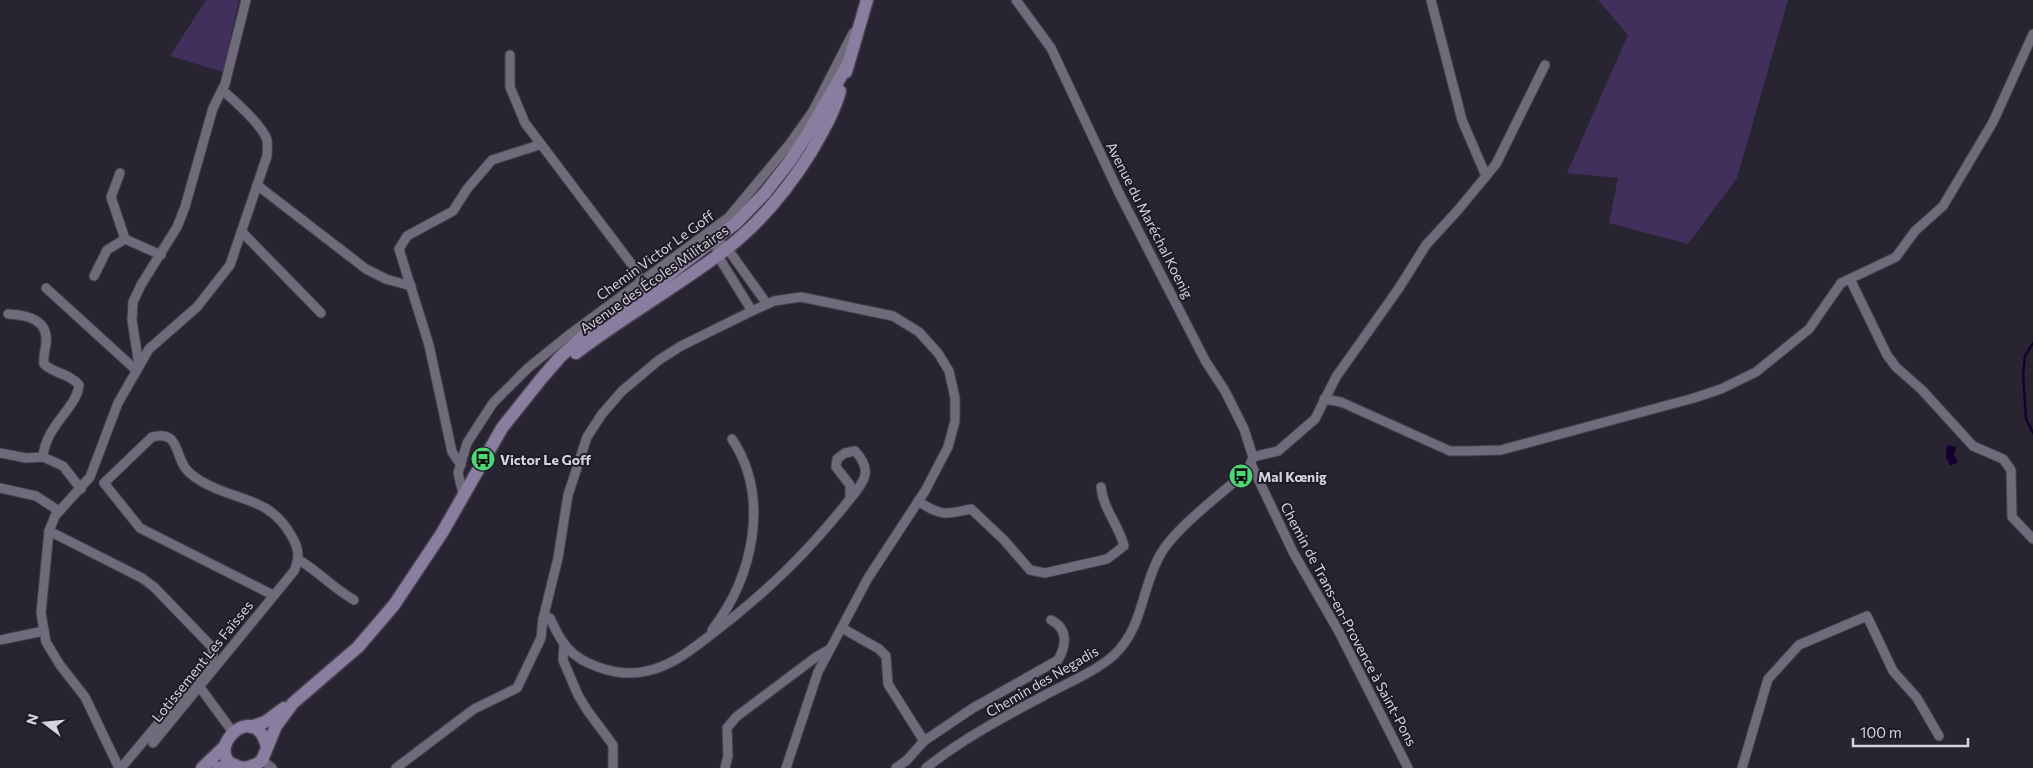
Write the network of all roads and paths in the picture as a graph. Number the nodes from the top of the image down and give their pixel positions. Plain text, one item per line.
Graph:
1 (246, 0) edge
2 (867, 0) edge
3 (1016, 0) edge
4 (1431, 0) edge
5 (861, 20) junction
6 (2033, 34) edge
7 (510, 55) dead end
8 (848, 64) junction
9 (1545, 65) dead end
10 (222, 90) junction
11 (540, 144) junction
12 (120, 173) dead end
13 (1486, 176) junction
14 (257, 185) junction
15 (242, 232) junction
16 (125, 239) junction
17 (716, 240) junction
18 (723, 252) junction
19 (161, 255) junction
20 (94, 276) dead end
21 (1850, 279) junction
22 (642, 282) junction
23 (410, 286) junction
24 (46, 288) dead end
25 (768, 304) junction
26 (752, 310) junction
27 (321, 313) dead end
28 (8, 314) dead end
29 (138, 367) junction
30 (541, 379) junction
31 (1324, 399) junction
32 (732, 439) dead end
33 (0, 453) edge
34 (43, 457) junction
35 (1252, 461) junction
36 (461, 465) junction
37 (1100, 487) dead end
38 (0, 488) edge
39 (80, 489) junction
40 (463, 494) junction
41 (850, 499) junction
42 (918, 501) junction
43 (59, 511) junction
44 (49, 531) junction
45 (2033, 539) edge
46 (299, 560) junction
47 (273, 595) junction
48 (354, 600) dead end
49 (543, 619) junction
50 (1051, 620) dead end
51 (842, 628) junction
52 (44, 631) junction
53 (0, 640) edge
54 (704, 640) junction
55 (564, 646) junction
56 (830, 649) junction
57 (199, 686) junction
58 (293, 703) junction
59 (251, 728) junction
60 (232, 732) junction
61 (1939, 736) dead end
62 (924, 742) junction
63 (153, 744) dead end
64 (225, 746) junction
65 (267, 758) edge
66 (246, 767) edge
67 (120, 768) edge
68 (202, 768) edge
69 (218, 768) edge
70 (396, 768) edge
71 (613, 768) edge
72 (725, 768) edge
73 (786, 768) edge
74 (896, 768) edge
75 (926, 768) edge
76 (1408, 768) edge
77 (1742, 768) edge

1 - 10 street
2 - 5 street, Avenue des Écoles Militaires
3 - 35 street, Avenue du Maréchal Koenig
4 - 13 street
5 - 8 street, Avenue des Écoles Militaires
5 - 22 street, Chemin Victor Le Goff
6 - 21 street
7 - 11 street
8 - 17 street, Avenue des Écoles Militaires
8 - 18 street, Avenue des Écoles Militaires
9 - 13 street
10 - 14 street
10 - 19 street
11 - 22 street
11 - 23 street
12 - 16 street
13 - 31 street
14 - 15 street
14 - 23 street
15 - 27 street
15 - 29 street
16 - 19 street
16 - 20 street
17 - 18 street
17 - 30 street, Avenue des Écoles Militaires
18 - 25 street
18 - 26 street
18 - 30 street, Avenue des Écoles Militaires
19 - 29 street
21 - 31 street
21 - 45 street
22 - 36 street, Chemin Victor Le Goff
23 - 36 street
24 - 29 street
25 - 26 street
25 - 42 street
26 - 49 street
28 - 34 street
29 - 39 street
30 - 40 street, Avenue des Écoles Militaires
31 - 35 street
32 - 54 street
33 - 34 street
34 - 39 street
35 - 75 street, Chemin des Negadis
35 - 76 street, Chemin de Trans-en-Provence à Saint-Pons
36 - 40 street, Chemin Victor Le Goff
37 - 42 street
38 - 43 street
39 - 43 street
40 - 58 street, Avenue des Écoles Militaires
41 - 41 street
41 - 54 street
42 - 51 street
43 - 44 street
44 - 52 street
44 - 67 street
46 - 47 street, Lotissement Les Faïsses
46 - 47 street, Lotissement Les Faïsses
46 - 48 street
47 - 57 street, Lotissement Les Faïsses
49 - 55 street
49 - 70 street
50 - 62 street
51 - 56 street
51 - 62 street
52 - 53 street
52 - 67 street
54 - 55 street
55 - 71 street
56 - 72 street
56 - 73 street
57 - 60 street
57 - 63 street, Lotissement Les Faïsses
58 - 59 street, Avenue des Écoles Militaires
58 - 65 street, Avenue des Écoles Militaires
59 - 60 street
59 - 65 street
60 - 64 street
61 - 77 street
62 - 74 street
64 - 66 street
64 - 68 street
65 - 66 street
66 - 69 street

